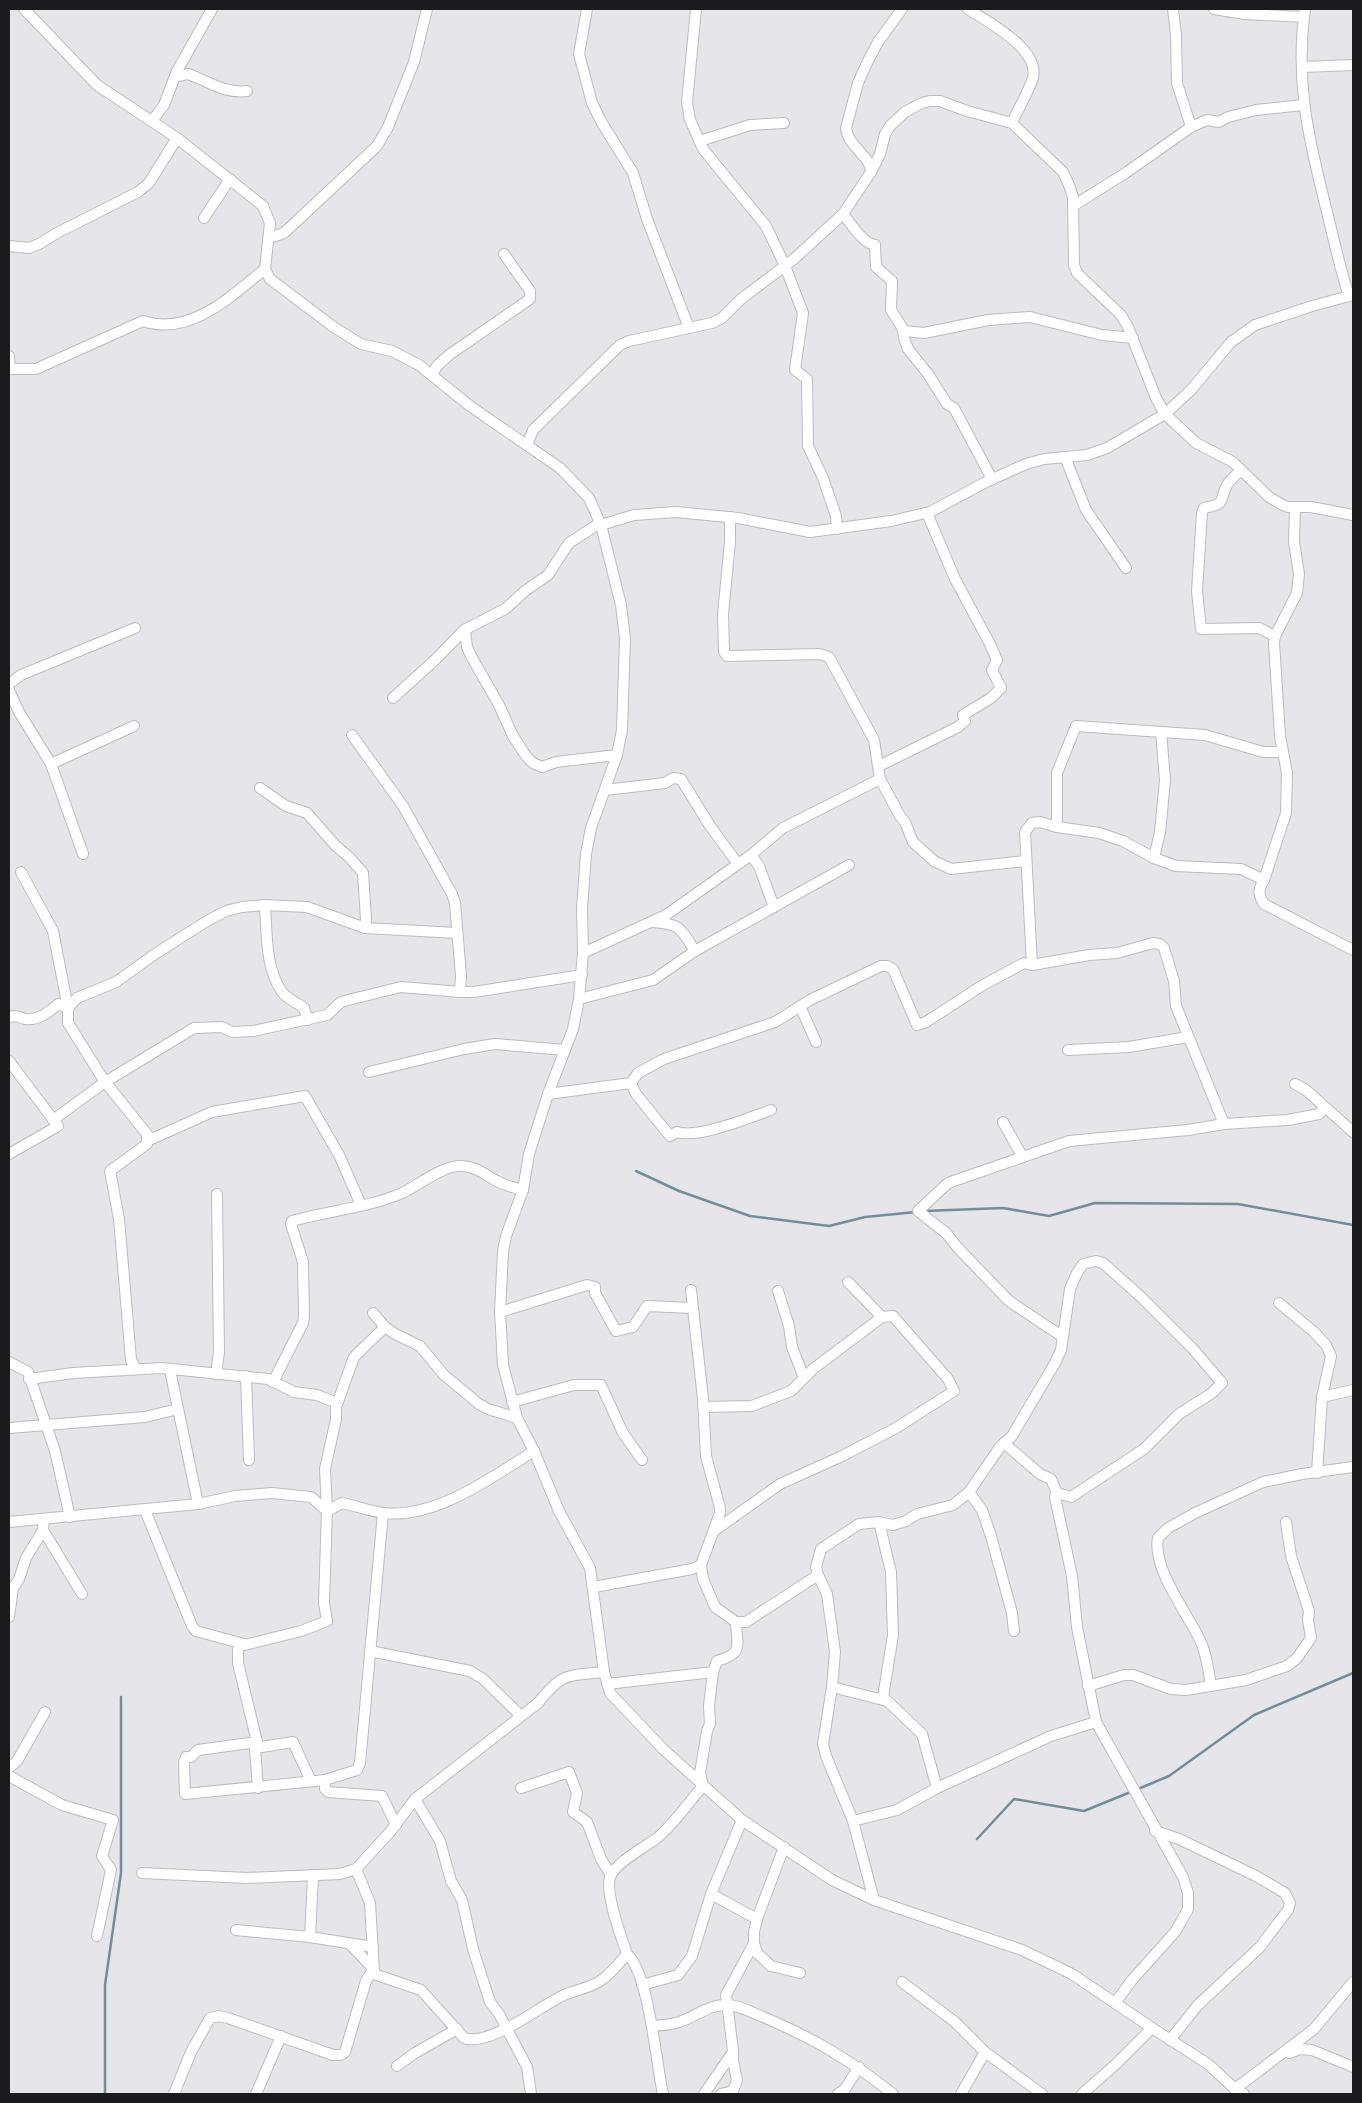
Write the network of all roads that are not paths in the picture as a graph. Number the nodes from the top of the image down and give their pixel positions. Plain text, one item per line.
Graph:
1 (24, 9) edge
2 (212, 9) edge
3 (427, 9) edge
4 (587, 9) edge
5 (696, 9) edge
6 (902, 9) edge
7 (968, 9) edge
8 (1173, 9) edge
9 (1214, 9) edge
10 (1304, 13) edge
11 (1353, 65) edge
12 (1302, 68) junction
13 (175, 77) junction
14 (247, 90) dead end
15 (1303, 105) junction
16 (152, 121) junction
17 (784, 123) dead end
18 (1012, 123) junction
19 (1191, 127) junction
20 (177, 138) junction
21 (700, 141) junction
22 (871, 172) junction
23 (230, 179) junction
24 (1073, 206) junction
25 (843, 214) junction
26 (204, 218) dead end
27 (269, 238) junction
28 (9, 246) edge
29 (504, 254) dead end
30 (785, 266) junction
31 (265, 269) junction
32 (1351, 296) edge
33 (689, 328) junction
34 (904, 331) junction
35 (1133, 338) junction
36 (9, 356) edge
37 (432, 375) junction
38 (1165, 414) junction
39 (527, 445) junction
40 (1065, 457) junction
41 (1241, 470) junction
42 (992, 479) junction
43 (1295, 508) junction
44 (927, 513) junction
45 (1353, 515) edge
46 (730, 517) junction
47 (600, 524) junction
48 (837, 529) junction
49 (1126, 568) dead end
50 (135, 628) dead end
51 (465, 630) junction
52 (1276, 636) junction
53 (9, 684) edge
54 (9, 690) edge
55 (392, 698) dead end
56 (134, 726) dead end
57 (1161, 732) junction
58 (352, 734) dead end
59 (1282, 752) junction
60 (617, 755) junction
61 (51, 764) junction
62 (879, 766) junction
63 (880, 779) junction
64 (260, 788) dead end
65 (605, 790) junction
66 (1057, 827) junction
67 (83, 854) dead end
68 (751, 854) junction
69 (1154, 858) junction
70 (1025, 861) junction
71 (738, 864) junction
72 (849, 865) dead end
73 (20, 872) dead end
74 (1264, 880) junction
75 (265, 905) junction
76 (774, 907) junction
77 (653, 922) junction
78 (365, 928) junction
79 (457, 933) junction
80 (1353, 950) edge
81 (695, 951) junction
82 (583, 954) junction
83 (1032, 965) junction
84 (582, 975) junction
85 (460, 992) junction
86 (580, 999) junction
87 (800, 1006) junction
88 (68, 1008) junction
89 (9, 1017) edge
90 (308, 1020) junction
91 (1188, 1037) junction
92 (816, 1042) dead end
93 (565, 1050) junction
94 (1068, 1050) dead end
95 (9, 1061) edge
96 (369, 1072) dead end
97 (105, 1082) junction
98 (631, 1083) junction
99 (1295, 1084) dead end
100 (548, 1094) junction
101 (1324, 1108) junction
102 (770, 1110) dead end
103 (53, 1120) junction
104 (1003, 1122) dead end
105 (1224, 1124) junction
106 (1353, 1132) edge
107 (147, 1141) junction
108 (9, 1154) edge
109 (1022, 1156) junction
110 (523, 1190) junction
111 (217, 1194) dead end
112 (361, 1205) junction
113 (848, 1282) dead end
114 (691, 1290) dead end
115 (778, 1291) dead end
116 (1278, 1302) dead end
117 (693, 1308) junction
118 (500, 1312) junction
119 (373, 1313) dead end
120 (882, 1317) junction
121 (385, 1327) junction
122 (1063, 1337) junction
123 (9, 1362) edge
124 (136, 1369) junction
125 (170, 1370) junction
126 (216, 1374) junction
127 (246, 1376) junction
128 (804, 1378) junction
129 (29, 1379) junction
130 (273, 1382) junction
131 (1353, 1390) edge
132 (1322, 1397) junction
133 (512, 1402) junction
134 (337, 1403) junction
135 (178, 1408) junction
136 (703, 1408) junction
137 (517, 1418) junction
138 (45, 1424) junction
139 (9, 1428) edge
140 (1004, 1443) junction
141 (534, 1451) junction
142 (249, 1460) dead end
143 (642, 1460) dead end
144 (1353, 1467) edge
145 (1317, 1473) junction
146 (969, 1492) junction
147 (1057, 1493) junction
148 (198, 1504) junction
149 (145, 1510) junction
150 (326, 1511) junction
151 (383, 1512) junction
152 (70, 1517) junction
153 (9, 1522) edge
154 (879, 1522) junction
155 (1286, 1522) dead end
156 (43, 1524) junction
157 (714, 1531) junction
158 (701, 1565) junction
159 (818, 1575) junction
160 (594, 1587) junction
161 (82, 1594) dead end
162 (9, 1617) edge
163 (736, 1622) junction
164 (1014, 1631) dead end
165 (244, 1644) junction
166 (370, 1651) junction
167 (604, 1672) junction
168 (713, 1672) junction
169 (607, 1684) junction
170 (1211, 1685) junction
171 (1088, 1686) junction
172 (832, 1687) junction
173 (887, 1701) junction
174 (45, 1712) dead end
175 (521, 1716) junction
176 (1096, 1722) junction
177 (256, 1745) junction
178 (9, 1768) edge
179 (9, 1776) edge
180 (326, 1780) junction
181 (311, 1781) junction
182 (703, 1786) junction
183 (258, 1788) junction
184 (521, 1788) dead end
185 (937, 1788) junction
186 (415, 1798) junction
187 (742, 1820) junction
188 (854, 1821) junction
189 (396, 1825) junction
190 (1155, 1831) junction
191 (784, 1848) junction
192 (356, 1869) junction
193 (142, 1873) dead end
194 (611, 1875) junction
195 (313, 1876) junction
196 (711, 1894) junction
197 (874, 1900) junction
198 (757, 1919) junction
199 (236, 1930) dead end
200 (97, 1936) dead end
201 (310, 1937) junction
202 (754, 1943) junction
203 (350, 1944) junction
204 (373, 1947) junction
205 (627, 1954) junction
206 (374, 1972) junction
207 (800, 1973) dead end
208 (902, 1982) dead end
209 (1353, 1982) edge
210 (642, 1985) junction
211 (1114, 2003) junction
212 (726, 2004) junction
213 (652, 2026) junction
214 (1152, 2028) junction
215 (507, 2029) junction
216 (456, 2030) junction
217 (282, 2036) junction
218 (1170, 2040) junction
219 (733, 2052) junction
220 (985, 2052) junction
221 (1272, 2061) junction
222 (398, 2066) dead end
223 (859, 2067) junction
224 (1353, 2067) edge
225 (1240, 2092) edge
226 (174, 2094) edge
227 (256, 2094) edge
228 (531, 2094) edge
229 (663, 2094) edge
230 (704, 2094) edge
231 (721, 2094) edge
232 (838, 2094) edge
233 (893, 2094) edge
234 (961, 2094) edge
235 (1042, 2094) edge
236 (1082, 2094) edge

1 - 16 street
2 - 13 street
3 - 27 street
4 - 33 street
5 - 21 street
6 - 22 street
7 - 18 street
8 - 19 street
9 - 10 street
10 - 12 street
11 - 12 street
12 - 15 street
13 - 14 street
13 - 16 street
15 - 19 street
15 - 32 street
16 - 20 street
17 - 21 street
18 - 22 street
18 - 24 street
19 - 24 street
20 - 23 street
20 - 28 street
21 - 30 street
22 - 25 street
23 - 26 street
23 - 27 street
24 - 35 street
25 - 30 street
25 - 34 street
27 - 31 street
29 - 37 street
30 - 33 street
30 - 48 street
31 - 36 street
31 - 37 street
32 - 38 street
33 - 39 street
34 - 35 street
34 - 42 street
35 - 38 street
37 - 39 street
38 - 40 street
38 - 41 street
39 - 47 street
40 - 42 street
40 - 49 street
41 - 43 street
41 - 52 street
42 - 44 street
43 - 45 street
43 - 52 street
44 - 48 street
44 - 62 street
46 - 47 street
46 - 48 street
46 - 62 street
47 - 51 street
47 - 60 street
50 - 53 street
51 - 55 street
51 - 60 street
52 - 59 street
54 - 61 street
56 - 61 street
57 - 59 street
57 - 66 street
57 - 69 street
58 - 79 street
59 - 74 street
60 - 65 street
61 - 67 street
62 - 63 street
63 - 68 street
63 - 70 street
64 - 78 street
65 - 71 street
65 - 82 street
66 - 69 street
66 - 70 street
68 - 71 street
68 - 76 street
69 - 74 street
70 - 83 street
71 - 77 street
72 - 76 street
73 - 88 street
74 - 80 street
75 - 78 street
75 - 88 street
75 - 90 street
76 - 81 street
77 - 81 street
77 - 82 street
78 - 79 street
79 - 85 street
81 - 86 street
82 - 84 street
83 - 87 street
83 - 91 street
84 - 85 street
84 - 86 street
85 - 90 street
86 - 93 street
87 - 92 street
87 - 98 street
88 - 89 street
88 - 97 street
90 - 97 street
91 - 94 street
91 - 105 street
93 - 96 street
93 - 100 street
95 - 103 street
97 - 103 street
97 - 107 street
98 - 100 street
98 - 102 street
99 - 101 street
100 - 110 street
101 - 105 street
101 - 106 street
103 - 108 street
104 - 109 street
105 - 109 street
107 - 112 street
107 - 124 street
109 - 122 street
110 - 112 street
110 - 118 street
111 - 126 street
112 - 130 street
113 - 120 street
114 - 117 street
115 - 128 street
116 - 132 street
117 - 118 street
117 - 136 street
118 - 133 street
119 - 121 street
120 - 128 street
120 - 157 street
121 - 134 street
121 - 137 street
122 - 140 street
122 - 147 street
123 - 129 street
124 - 125 street
124 - 129 street
125 - 126 street
125 - 135 street
126 - 127 street
127 - 130 street
127 - 142 street
128 - 136 street
129 - 138 street
130 - 134 street
131 - 132 street
132 - 145 street
133 - 137 street
133 - 143 street
134 - 150 street
135 - 138 street
135 - 148 street
136 - 157 street
137 - 141 street
138 - 139 street
138 - 152 street
140 - 146 street
140 - 147 street
141 - 151 street
141 - 160 street
144 - 145 street
145 - 170 street
146 - 154 street
146 - 164 street
147 - 171 street
148 - 149 street
148 - 150 street
149 - 152 street
149 - 165 street
150 - 151 street
150 - 165 street
151 - 166 street
152 - 156 street
153 - 156 street
154 - 159 street
154 - 173 street
155 - 170 street
156 - 161 street
156 - 162 street
157 - 158 street
158 - 160 street
158 - 163 street
159 - 163 street
159 - 172 street
160 - 167 street
163 - 168 street
165 - 177 street
166 - 175 street
166 - 180 street
167 - 169 street
167 - 175 street
168 - 169 street
168 - 182 street
169 - 182 street
170 - 171 street
171 - 176 street
172 - 173 street
172 - 188 street
173 - 185 street
174 - 178 street
175 - 186 street
176 - 185 street
176 - 190 street
177 - 181 street
177 - 183 street
177 - 183 street
179 - 200 street
180 - 181 street
180 - 189 street
181 - 183 street
182 - 187 street
182 - 194 street
184 - 194 street
185 - 188 street
186 - 189 street
186 - 215 street
187 - 191 street
187 - 196 street
188 - 197 street
189 - 192 street
190 - 211 street
190 - 218 street
191 - 197 street
191 - 198 street
192 - 195 street
192 - 204 street
193 - 195 street
194 - 205 street
195 - 201 street
196 - 198 street
196 - 210 street
197 - 211 street
198 - 202 street
199 - 201 street
201 - 203 street
202 - 207 street
202 - 212 street
203 - 204 street
203 - 206 street
204 - 206 street
205 - 210 street
205 - 215 street
206 - 216 street
206 - 217 street
208 - 220 street
209 - 221 street
210 - 213 street
211 - 214 street
212 - 213 street
212 - 219 street
212 - 223 street
213 - 229 street
214 - 218 street
214 - 236 street
215 - 216 street
215 - 228 street
216 - 222 street
217 - 226 street
217 - 227 street
218 - 225 street
219 - 230 street
219 - 231 street
220 - 234 street
220 - 235 street
221 - 224 street
221 - 225 street
223 - 232 street
223 - 233 street

